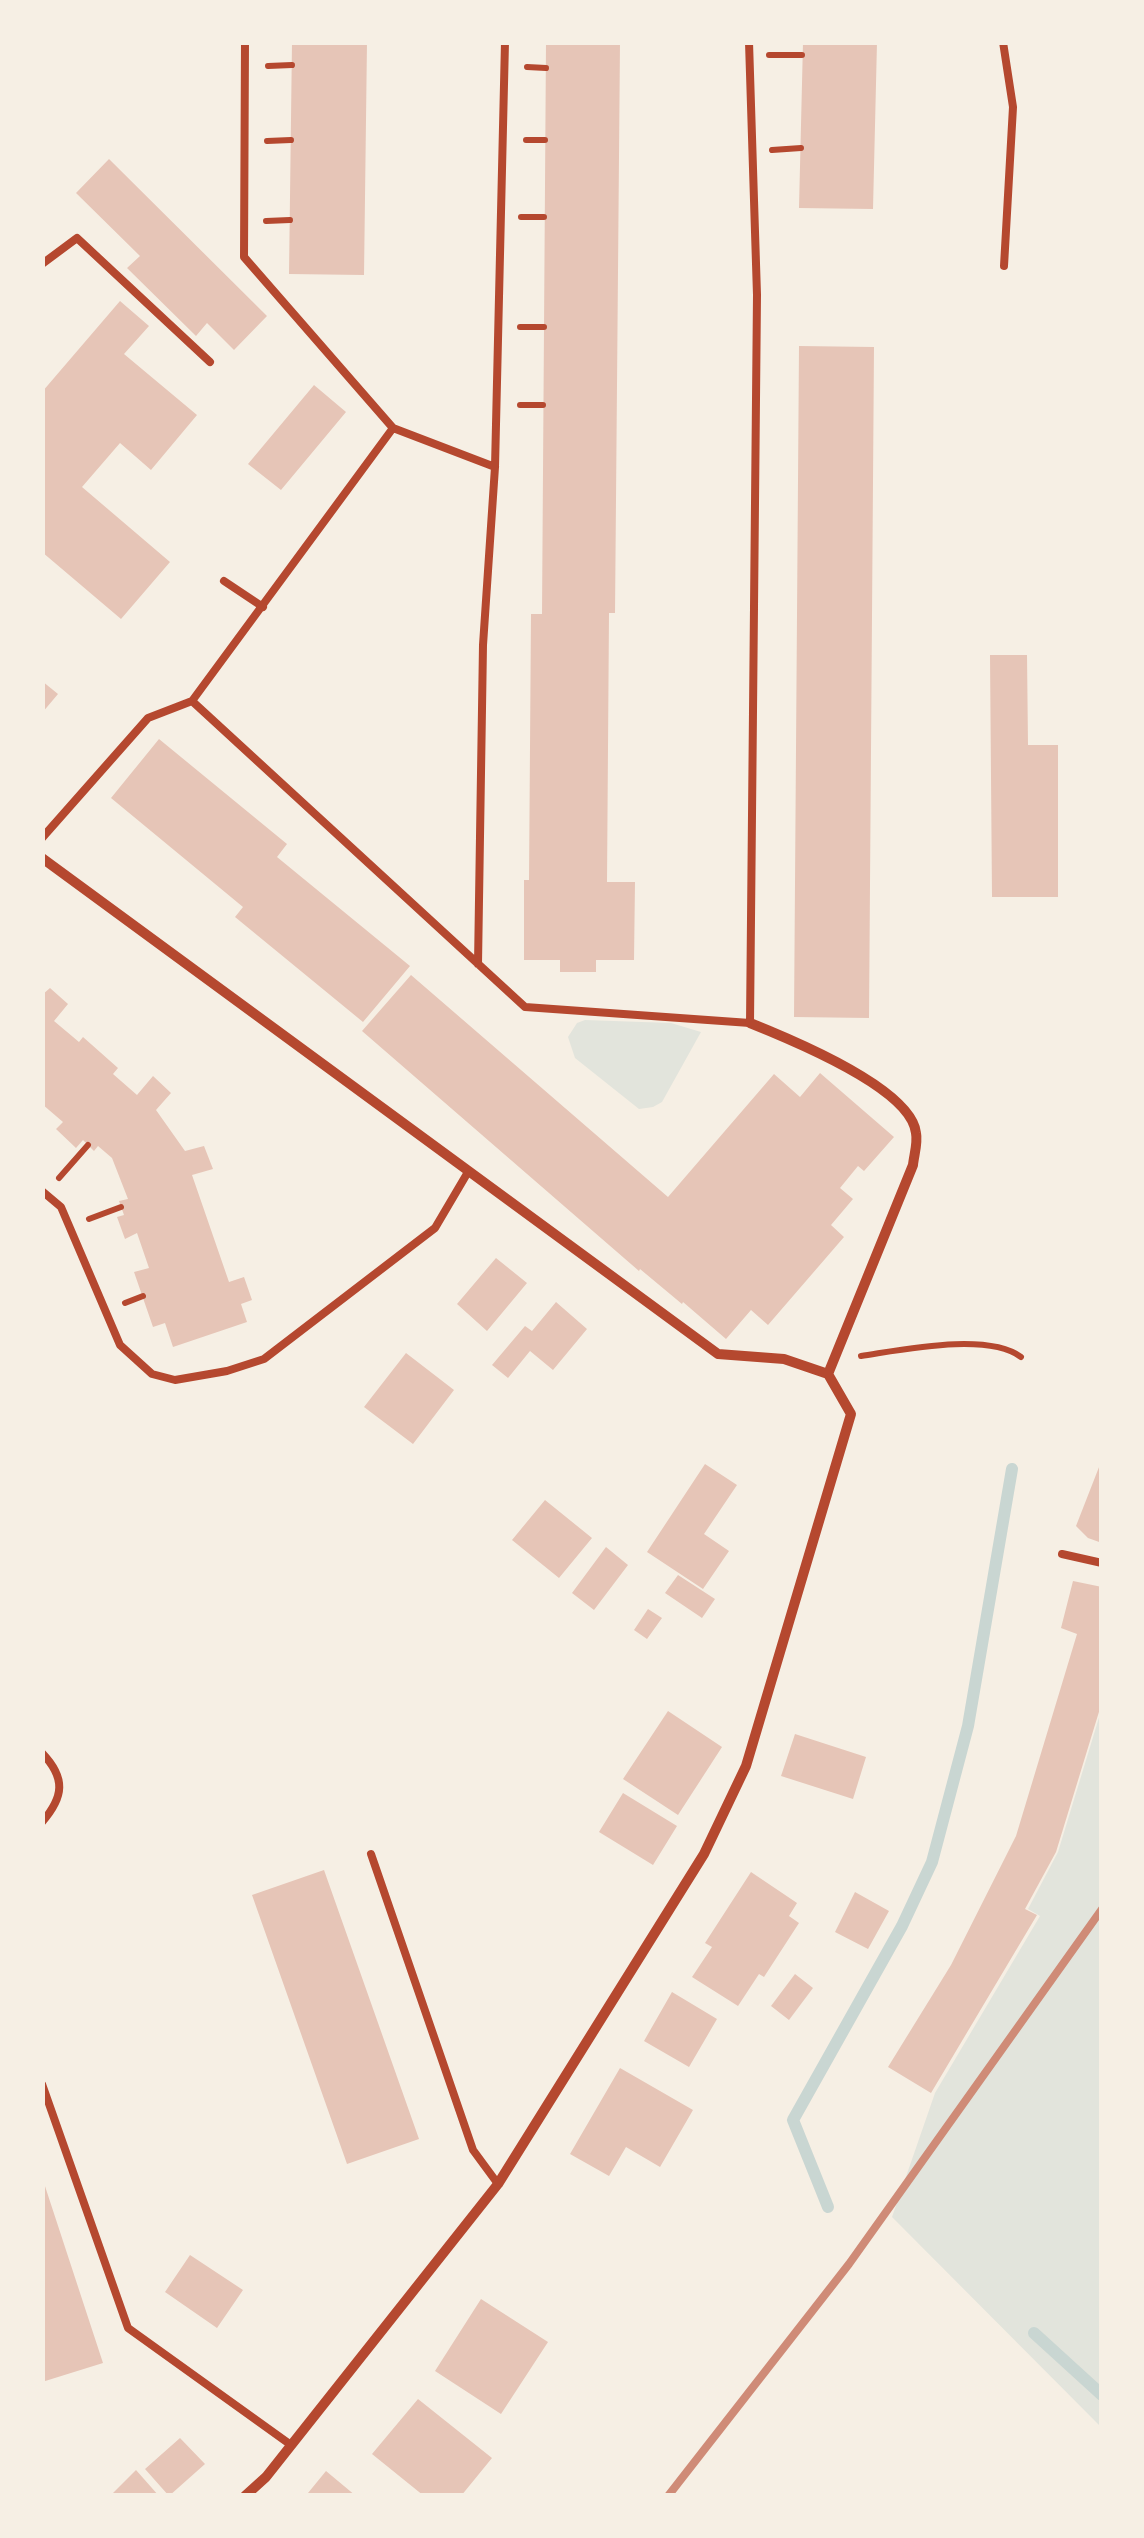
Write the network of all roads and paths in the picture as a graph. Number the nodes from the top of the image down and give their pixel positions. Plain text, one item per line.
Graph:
1 (245, 42) edge
2 (504, 42) edge
3 (750, 42) edge
4 (1003, 42) edge
5 (42, 264) edge
6 (1004, 266) dead end
7 (210, 362) dead end
8 (394, 428) junction
9 (495, 467) junction
10 (224, 581) dead end
11 (263, 607) junction
12 (192, 701) junction
13 (42, 838) edge
14 (42, 858) edge
15 (478, 964) junction
16 (750, 1023) junction
17 (88, 1145) dead end
18 (468, 1172) junction
19 (44, 1193) edge
20 (1021, 1357) dead end
21 (835, 1360) junction
22 (828, 1374) junction
23 (1062, 1554) dead end
24 (1102, 1563) edge
25 (42, 1753) edge
26 (42, 1822) edge
27 (370, 1854) dead end
28 (42, 2084) edge
29 (498, 2184) junction
30 (292, 2445) junction
31 (245, 2496) edge

1 - 8 lane
2 - 9 lane
3 - 16 lane
4 - 6 lane
5 - 7 lane
8 - 9 lane
8 - 11 lane
9 - 15 lane
10 - 11 lane
11 - 12 lane
12 - 13 lane
12 - 15 lane
14 - 18 street
15 - 16 lane
16 - 21 street
17 - 19 path
18 - 19 lane
18 - 22 street
20 - 21 path
21 - 22 street
22 - 29 street
23 - 24 lane
25 - 26 lane
27 - 29 lane
28 - 30 lane
29 - 30 street
30 - 31 street

